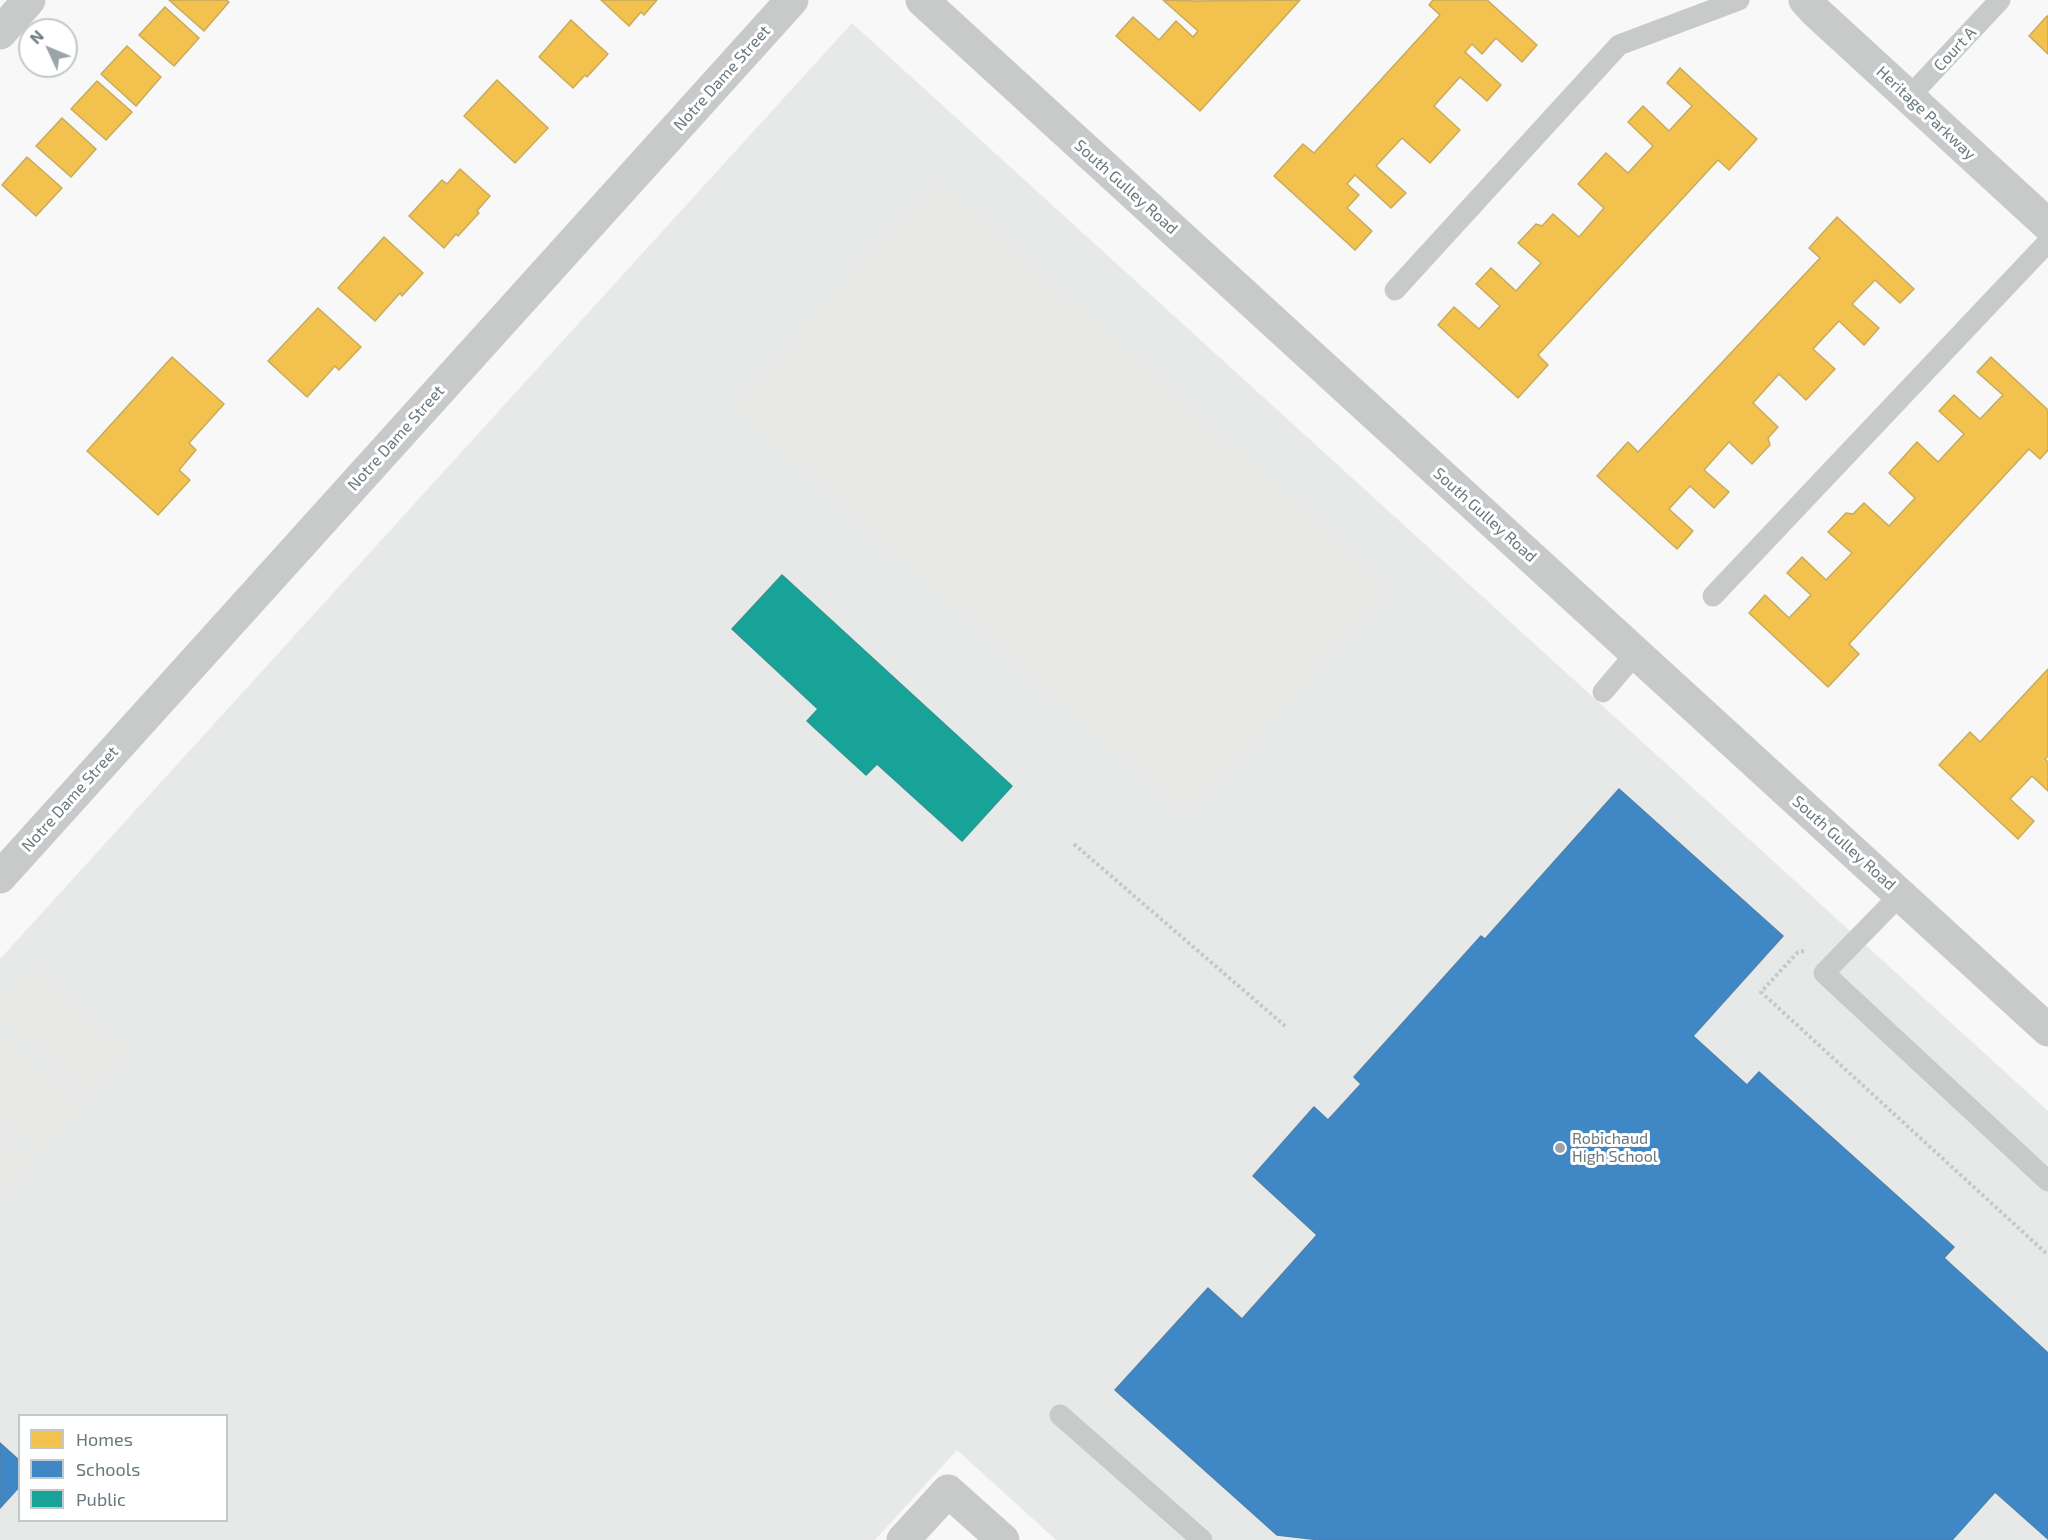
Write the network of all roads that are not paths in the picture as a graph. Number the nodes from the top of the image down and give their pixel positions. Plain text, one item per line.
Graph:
1 (29, 0) edge
2 (792, 0) edge
3 (922, 0) edge
4 (1739, 0) edge
5 (1805, 0) edge
6 (2000, 0) edge
7 (0, 33) edge
8 (1909, 98) junction
9 (2048, 225) edge
10 (2048, 242) edge
11 (1395, 290) dead end
12 (1713, 596) dead end
13 (1636, 653) junction
14 (1603, 692) dead end
15 (0, 877) edge
16 (1900, 895) junction
17 (2048, 1030) edge
18 (2048, 1180) edge
19 (1060, 1415) dead end
20 (903, 1540) edge
21 (1003, 1540) edge
22 (1202, 1540) edge

1 - 7 street
2 - 15 street, Notre Dame Street
3 - 13 street, South Gulley Road
4 - 11 lane
5 - 8 street, Heritage Parkway
6 - 8 lane, Court A
8 - 9 street, Heritage Parkway
10 - 12 lane
13 - 14 lane
13 - 16 street, South Gulley Road
16 - 17 street, South Gulley Road
16 - 18 lane
19 - 22 lane
20 - 21 street

